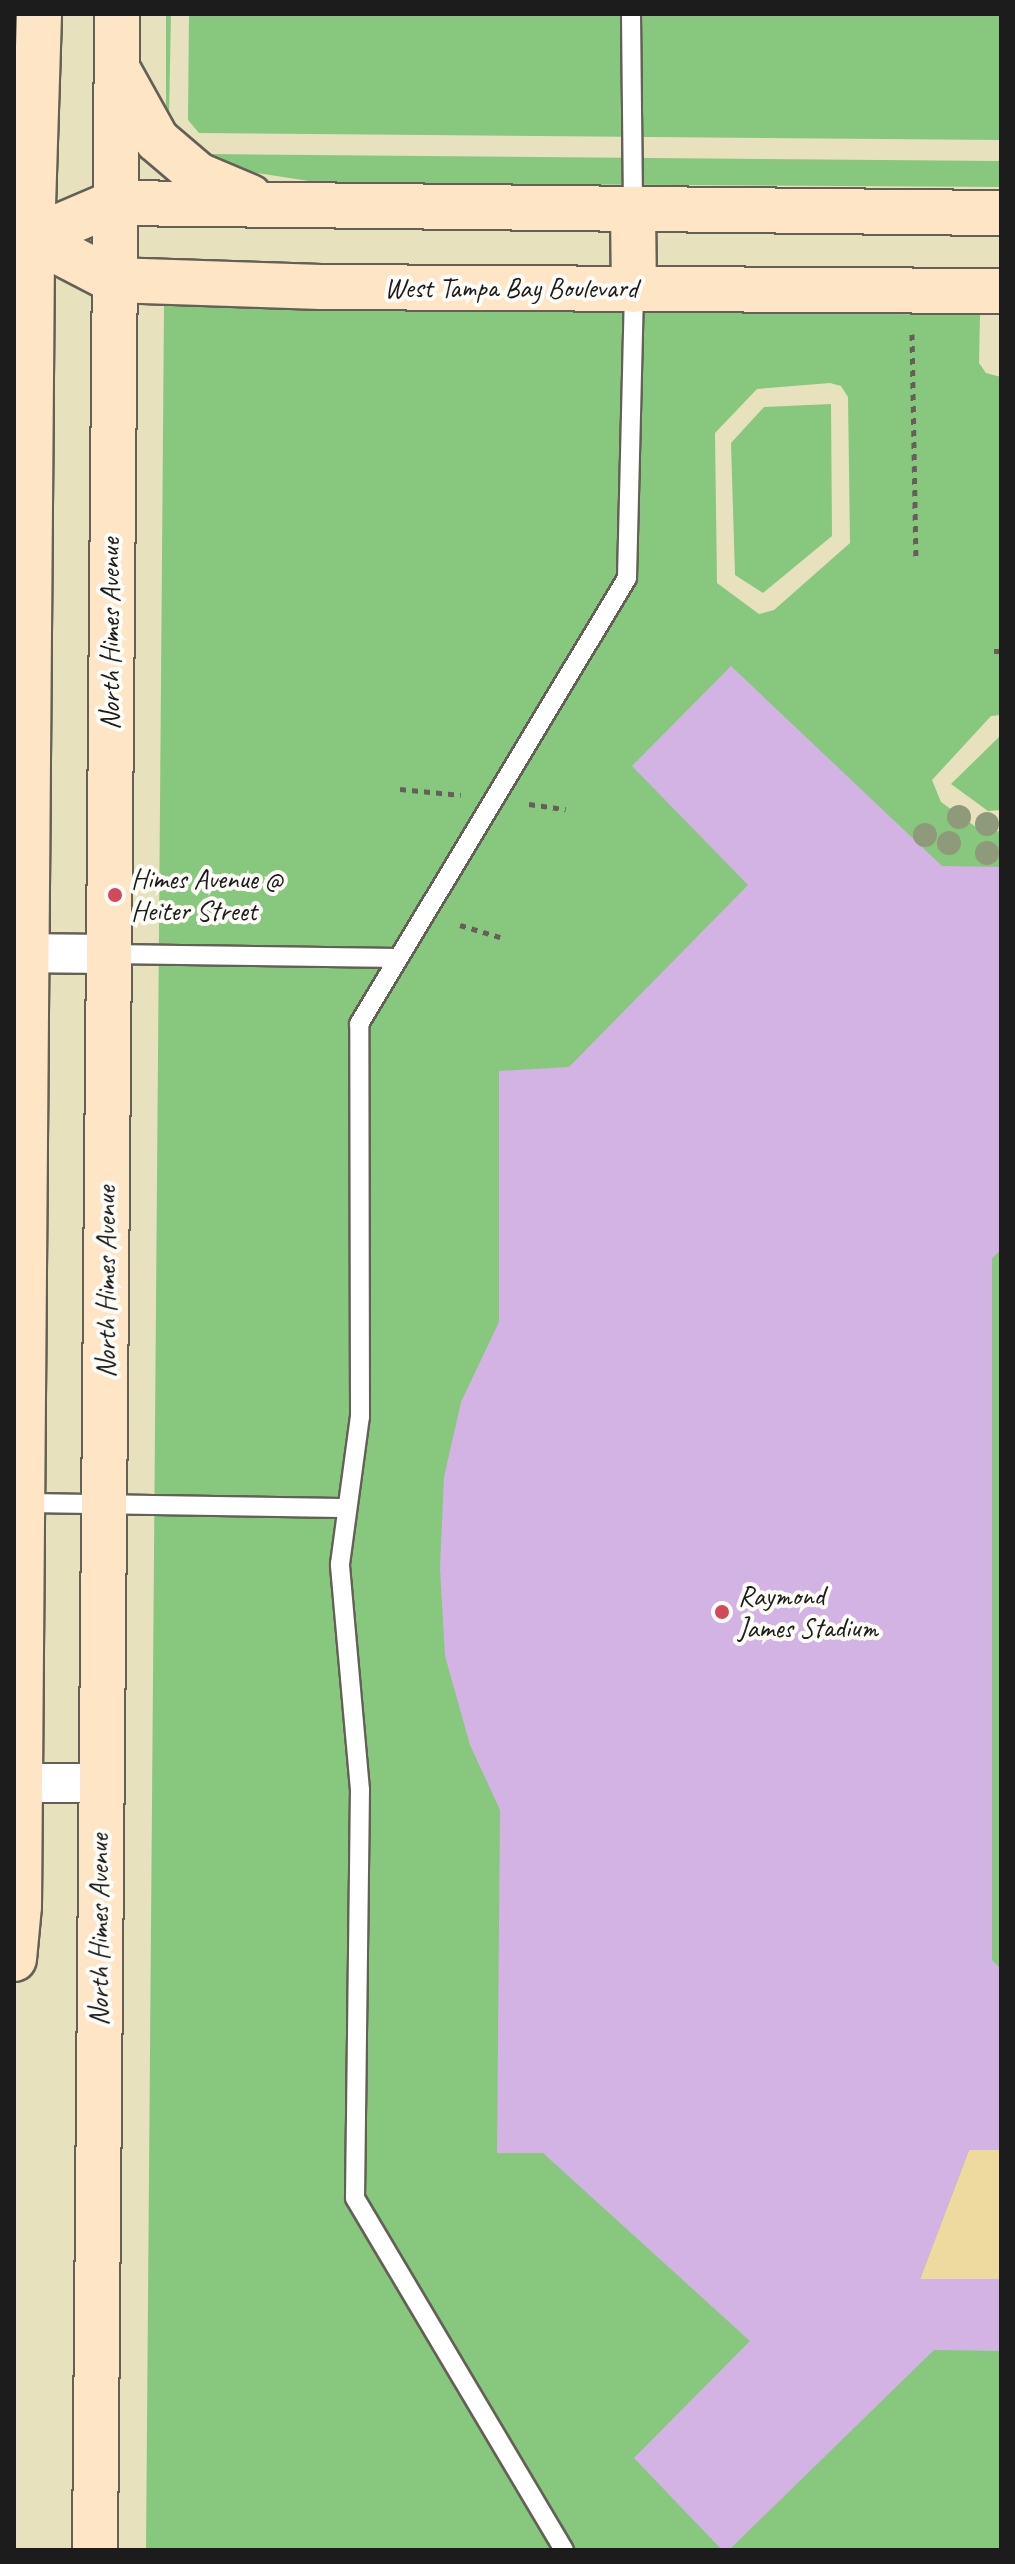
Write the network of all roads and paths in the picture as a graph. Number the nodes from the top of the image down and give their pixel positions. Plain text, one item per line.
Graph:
1 (39, 14) edge
2 (117, 14) edge
3 (631, 14) edge
4 (116, 67) junction
5 (114, 203) junction
6 (320, 208) junction
7 (633, 211) junction
8 (1001, 213) edge
9 (23, 238) edge
10 (113, 280) junction
11 (634, 290) junction
12 (912, 290) junction
13 (1001, 291) edge
14 (916, 557) dead end
15 (22, 586) edge
16 (400, 789) dead end
17 (462, 795) dead end
18 (529, 804) dead end
19 (566, 809) dead end
20 (460, 925) dead end
21 (500, 937) dead end
22 (22, 954) edge
23 (109, 954) junction
24 (398, 958) junction
25 (21, 1503) junction
26 (105, 1508) junction
27 (347, 1508) junction
28 (17, 1783) edge
29 (100, 1783) junction
30 (17, 1906) edge
31 (14, 1959) edge
32 (95, 2550) edge
33 (564, 2550) edge

1 - 9 street
2 - 4 street, North Himes Avenue
3 - 7 lane
4 - 5 street, North Himes Avenue
4 - 6 street
5 - 6 street
5 - 9 street
5 - 10 street, North Himes Avenue
6 - 7 street
7 - 8 street
7 - 11 street
9 - 10 street, West Tampa Bay Boulevard
9 - 15 street
10 - 11 street, West Tampa Bay Boulevard
10 - 23 street, North Himes Avenue
11 - 12 street, West Tampa Bay Boulevard
11 - 24 lane
12 - 13 street, West Tampa Bay Boulevard
12 - 14 path
15 - 22 street
16 - 17 path
18 - 19 path
20 - 21 path
22 - 23 street
22 - 25 street
23 - 24 lane
23 - 26 street, North Himes Avenue
24 - 27 lane
25 - 26 lane
25 - 28 street
26 - 27 lane
26 - 29 street, North Himes Avenue
27 - 33 lane
28 - 29 street
28 - 30 street
29 - 32 street, North Himes Avenue
30 - 31 street

